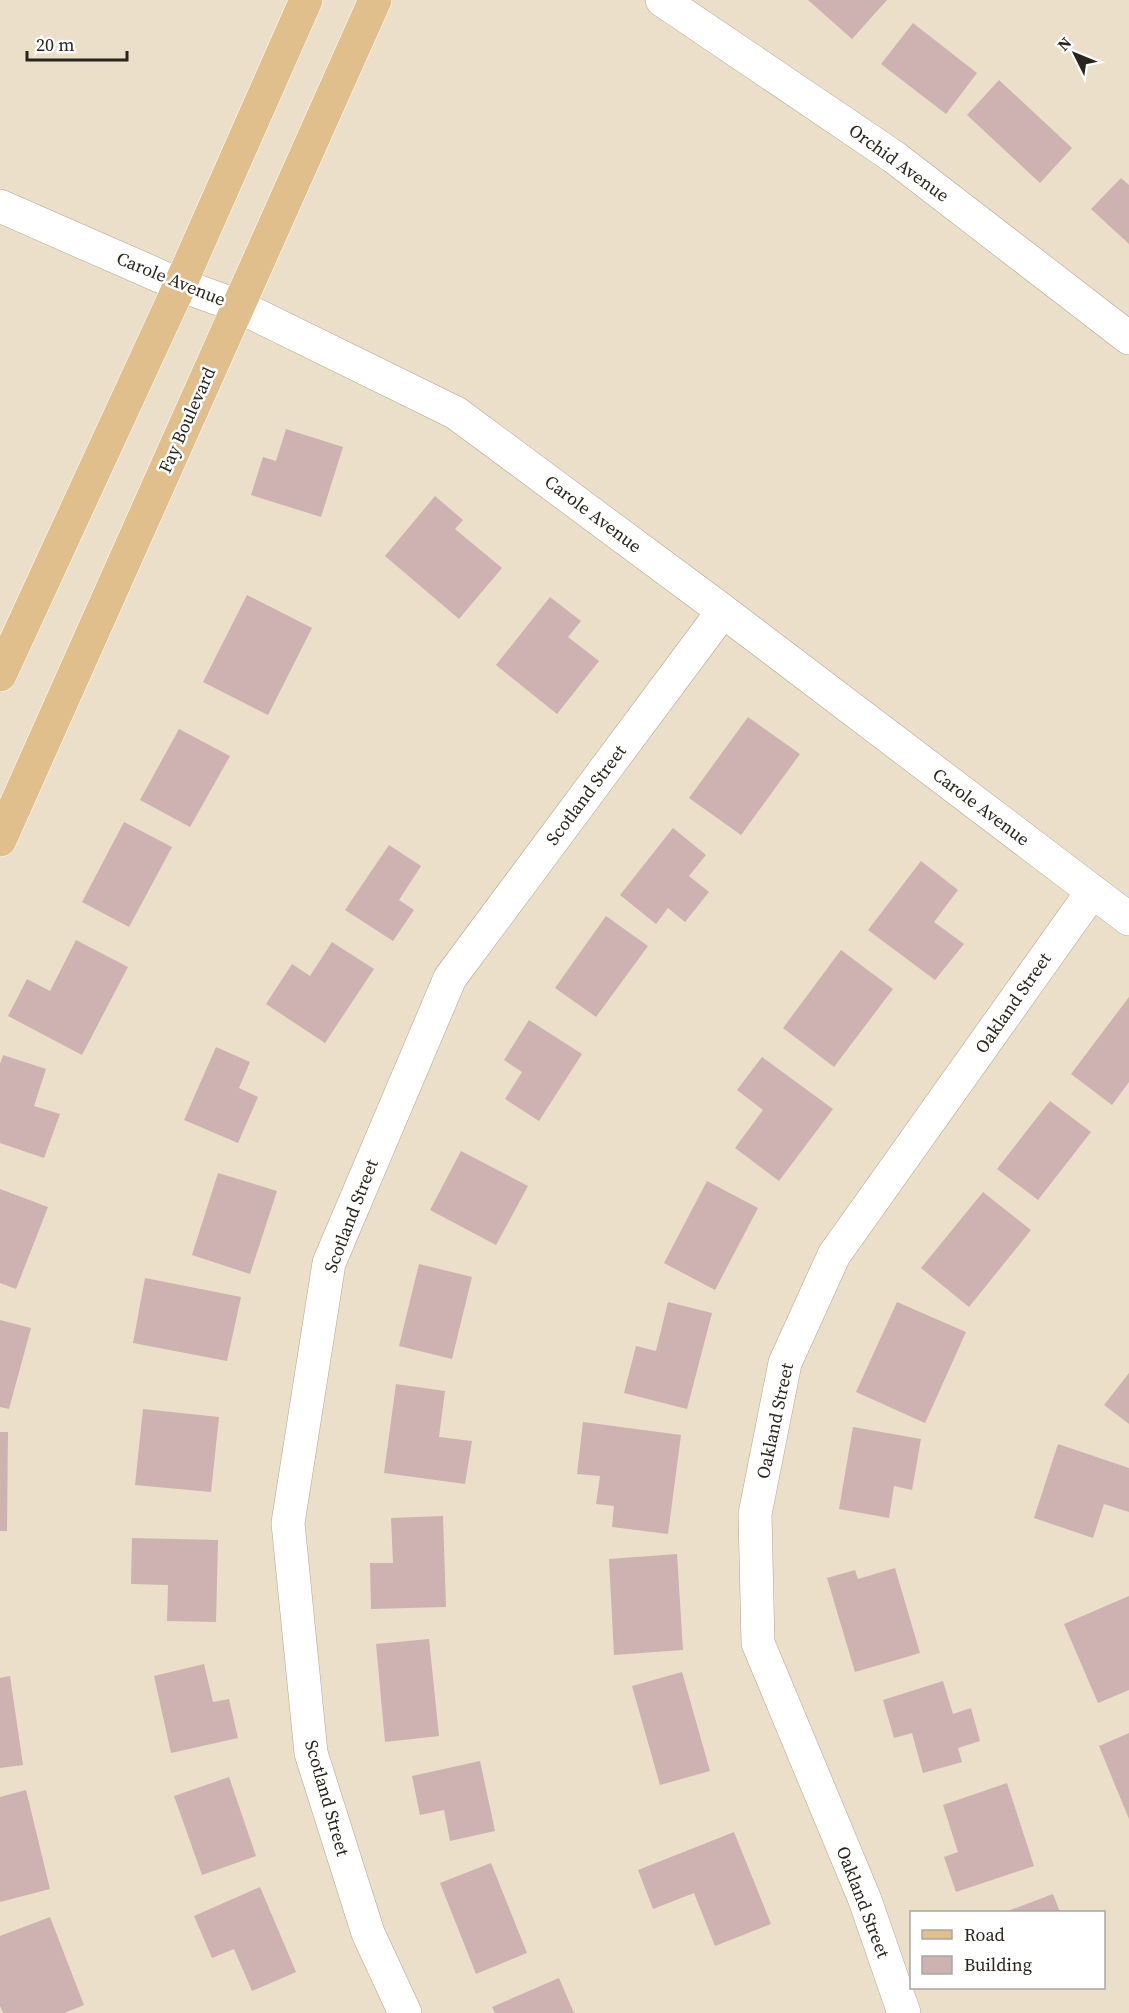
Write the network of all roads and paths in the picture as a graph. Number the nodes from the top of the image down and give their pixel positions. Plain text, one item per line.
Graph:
1 (306, 0) edge
2 (375, 0) edge
3 (662, 0) edge
4 (0, 206) edge
5 (180, 285) junction
6 (238, 306) junction
7 (1129, 338) edge
8 (723, 611) junction
9 (0, 675) edge
10 (0, 840) edge
11 (1092, 892) junction
12 (1129, 919) edge
13 (405, 2013) edge
14 (904, 2013) edge

1 - 5 main road
2 - 6 main road, Fay Boulevard
3 - 7 street, Orchid Avenue
4 - 5 street, Carole Avenue
5 - 6 street, Carole Avenue
5 - 9 main road
6 - 8 street, Carole Avenue
6 - 10 main road, Fay Boulevard
8 - 11 street, Carole Avenue
8 - 13 street, Scotland Street
11 - 12 street, Carole Avenue
11 - 14 street, Oakland Street

